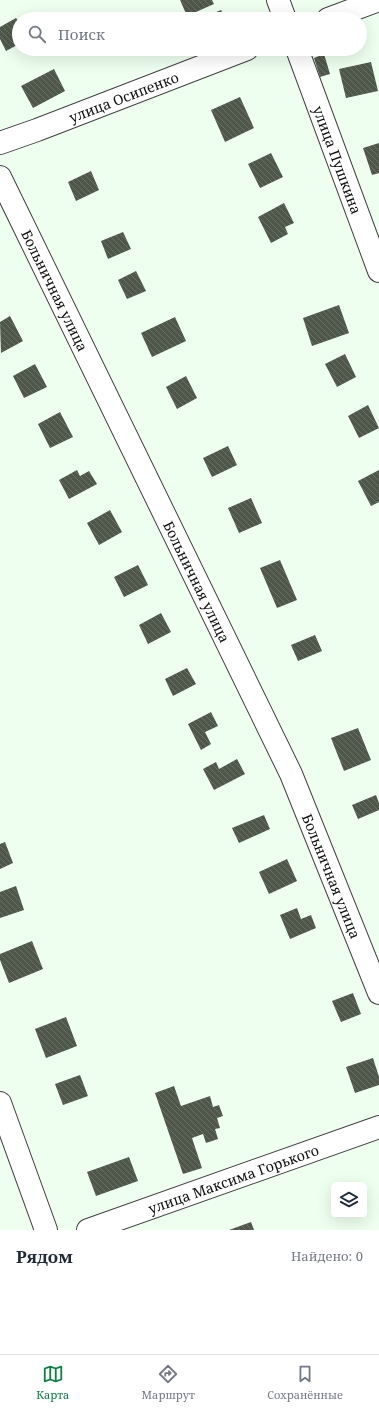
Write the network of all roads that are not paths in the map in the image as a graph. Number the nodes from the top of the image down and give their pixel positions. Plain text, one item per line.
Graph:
1 (278, 0) edge
2 (379, 0) edge
3 (282, 12) edge
4 (347, 12) edge
5 (229, 56) edge
6 (300, 56) edge
7 (0, 144) edge
8 (0, 177) edge
9 (379, 271) edge
10 (379, 993) edge
11 (0, 1103) edge
12 (379, 1127) edge
13 (46, 1230) edge
14 (88, 1230) edge

1 - 3 street
2 - 4 street
5 - 7 street, улица Осипенко
6 - 9 street, улица Пушкина
8 - 10 street, Больничная улица
11 - 13 street
12 - 14 street, улица Максима Горького

